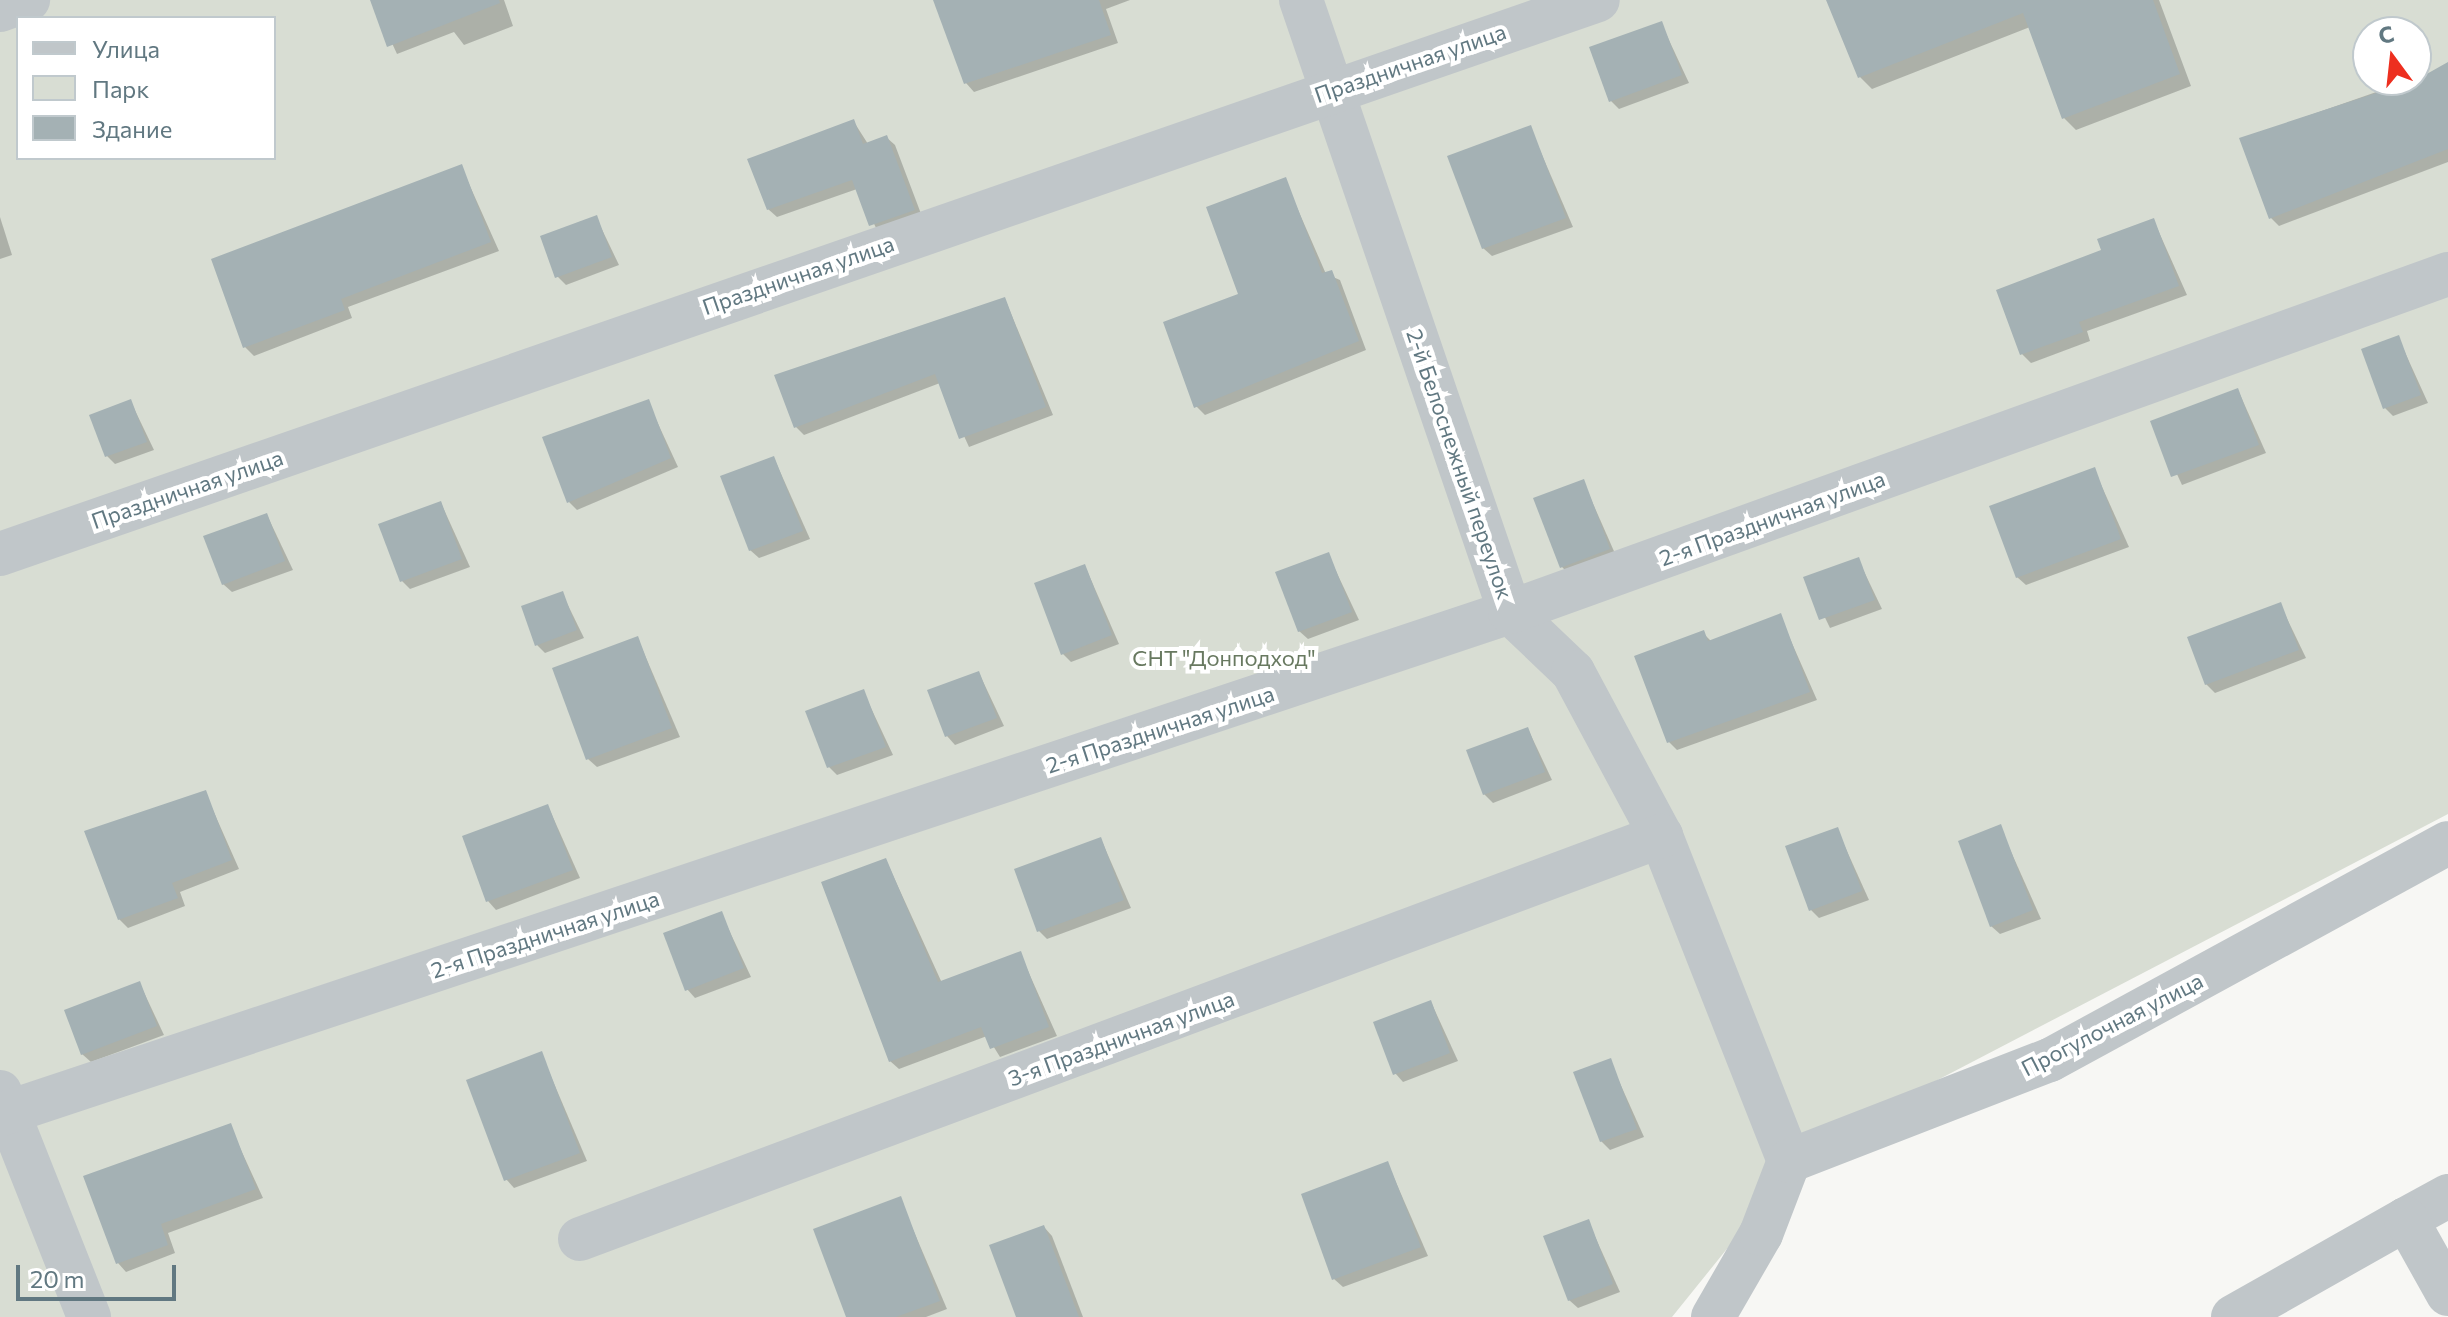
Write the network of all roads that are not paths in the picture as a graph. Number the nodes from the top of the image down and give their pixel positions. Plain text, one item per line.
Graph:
1 (28, 0) edge
2 (1301, 0) edge
3 (1598, 0) edge
4 (0, 10) edge
5 (1332, 89) junction
6 (2448, 274) edge
7 (0, 554) edge
8 (1510, 612) junction
9 (1661, 836) junction
10 (2448, 843) edge
11 (3, 1106) edge
12 (1789, 1161) junction
13 (2448, 1196) edge
14 (2406, 1219) junction
15 (580, 1239) dead end
16 (2448, 1294) edge
17 (89, 1317) edge
18 (1713, 1317) edge
19 (2233, 1317) edge

1 - 4 street
2 - 5 street, 2-й Белоснежный переулок
3 - 5 street, Праздничная улица
5 - 7 street, Праздничная улица
5 - 8 street, 2-й Белоснежный переулок
6 - 8 street, 2-я Праздничная улица
8 - 9 street, 2-й Белоснежный переулок
8 - 11 street, 2-я Праздничная улица
9 - 12 street, 2-й Белоснежный переулок
9 - 15 street, 3-я Праздничная улица
10 - 12 street, Прогулочная улица
11 - 17 street
12 - 18 street
13 - 14 street
14 - 16 street
14 - 19 street

